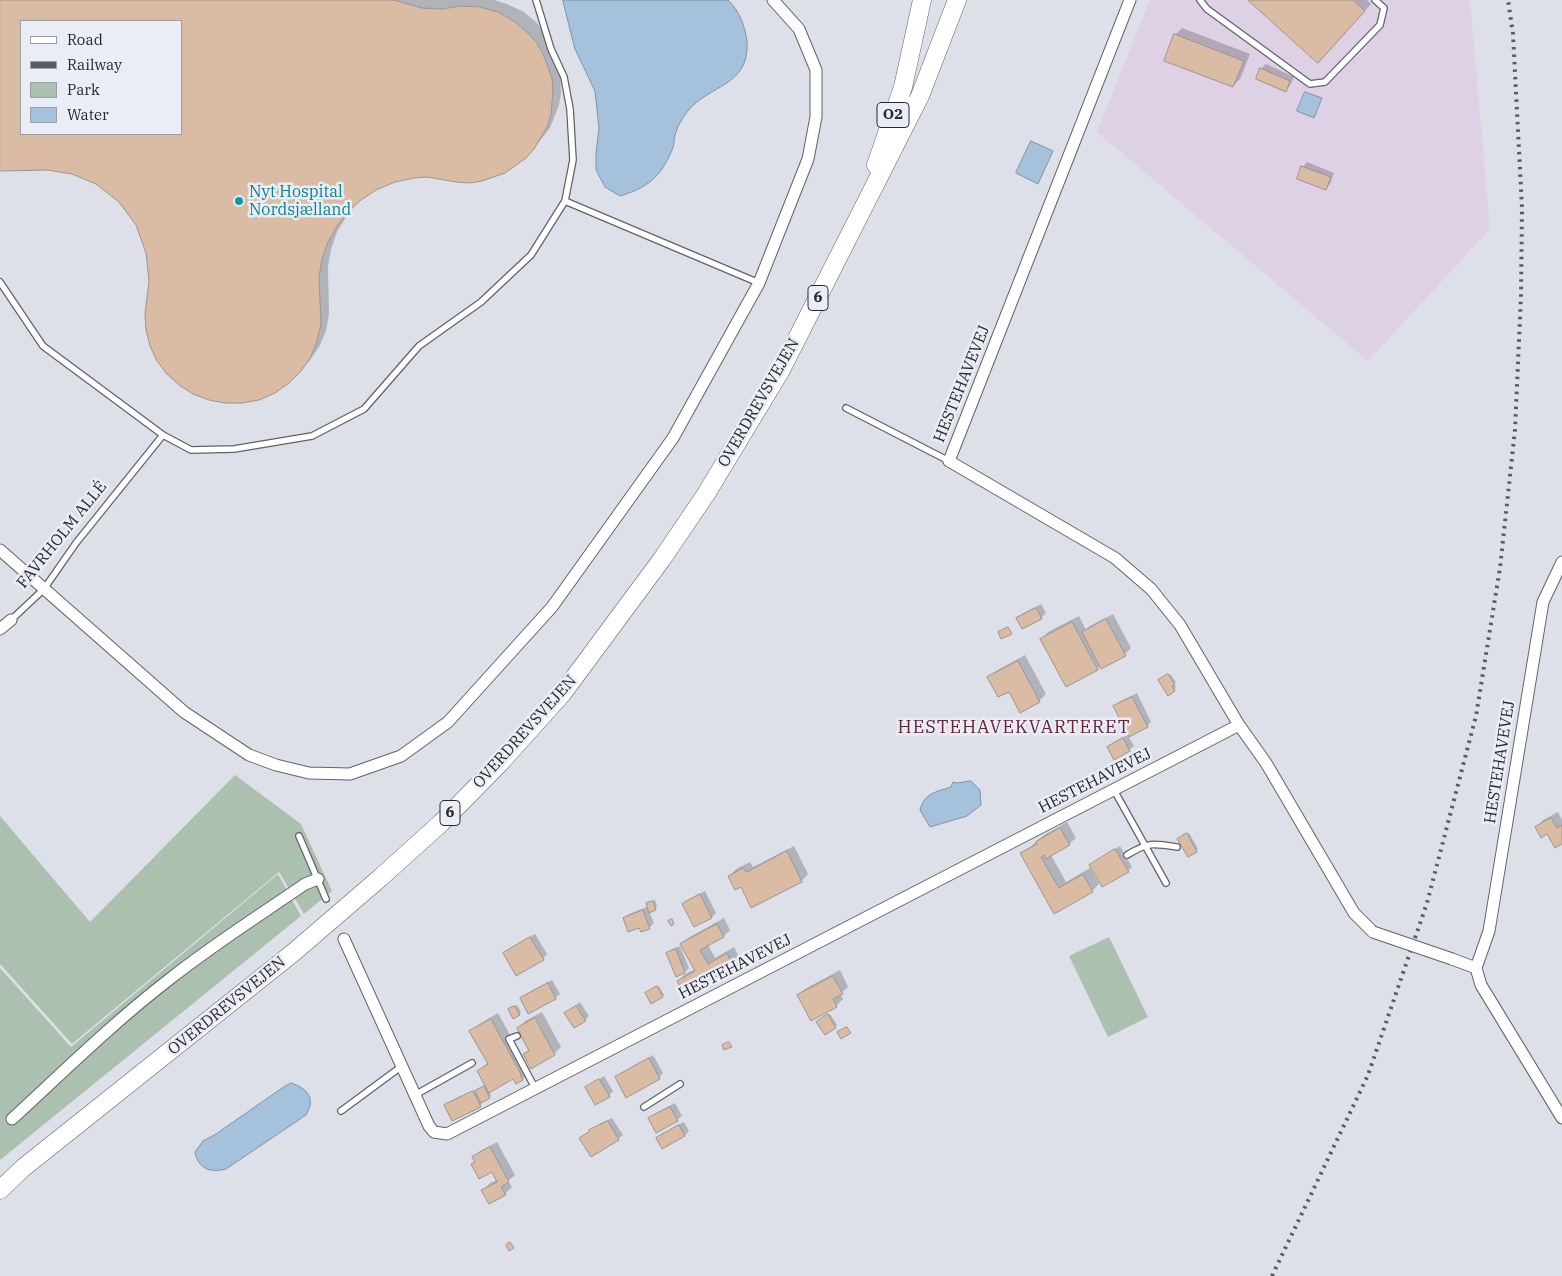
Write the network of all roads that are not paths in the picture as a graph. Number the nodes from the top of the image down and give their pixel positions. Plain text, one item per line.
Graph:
1 (536, 0) edge
2 (773, 0) edge
3 (922, 0) edge
4 (951, 0) edge
5 (957, 0) edge
6 (1130, 0) edge
7 (1200, 0) edge
8 (1375, 0) edge
9 (951, 20) junction
10 (565, 201) junction
11 (853, 226) junction
12 (0, 282) edge
13 (759, 283) junction
14 (846, 408) dead end
15 (163, 435) junction
16 (949, 462) junction
17 (0, 550) edge
18 (1562, 562) edge
19 (44, 589) junction
20 (11, 620) joint
21 (0, 629) edge
22 (1239, 725) junction
23 (1114, 790) junction
24 (299, 836) dead end
25 (1144, 845) junction
26 (1176, 847) dead end
27 (1127, 855) dead end
28 (318, 878) junction
29 (1166, 883) dead end
30 (326, 899) dead end
31 (344, 939) dead end
32 (1476, 968) junction
33 (517, 1036) dead end
34 (472, 1063) dead end
35 (402, 1066) junction
36 (680, 1084) dead end
37 (535, 1088) junction
38 (415, 1095) junction
39 (644, 1107) dead end
40 (341, 1111) dead end
41 (1562, 1118) edge
42 (12, 1119) dead end
43 (23, 1168) junction
44 (0, 1183) edge
45 (0, 1190) edge

1 - 10 lane
2 - 13 street
3 - 11 main road, OVERDREVSVEJEN / O2
4 - 9 main road
5 - 9 main road, OVERDREVSVEJEN / 6
6 - 16 street, HESTEHAVEVEJ
7 - 8 lane
9 - 11 main road, OVERDREVSVEJEN / 6
10 - 13 lane
10 - 15 lane
11 - 43 main road, OVERDREVSVEJEN / 6
12 - 15 lane
13 - 19 street
14 - 16 lane
15 - 19 lane, FAVRHOLM ALLÉ
16 - 22 street, HESTEHAVEVEJ
17 - 19 street
18 - 32 street, HESTEHAVEVEJ
19 - 20 lane, FAVRHOLM ALLÉ
20 - 21 street, FAVRHOLM ALLÉ
22 - 23 street, HESTEHAVEVEJ
22 - 32 street, HESTEHAVEVEJ, bridge
23 - 25 lane
23 - 37 street, HESTEHAVEVEJ
24 - 28 lane
25 - 26 lane
25 - 27 lane
25 - 29 lane
28 - 30 lane
28 - 42 street
31 - 35 street, HESTEHAVEVEJ
32 - 41 street
33 - 37 lane
34 - 38 lane
35 - 38 street, HESTEHAVEVEJ
35 - 40 lane
36 - 39 lane
37 - 38 street, HESTEHAVEVEJ
43 - 44 main road, OVERDREVSVEJEN
43 - 45 main road, OVERDREVSVEJEN / 6

